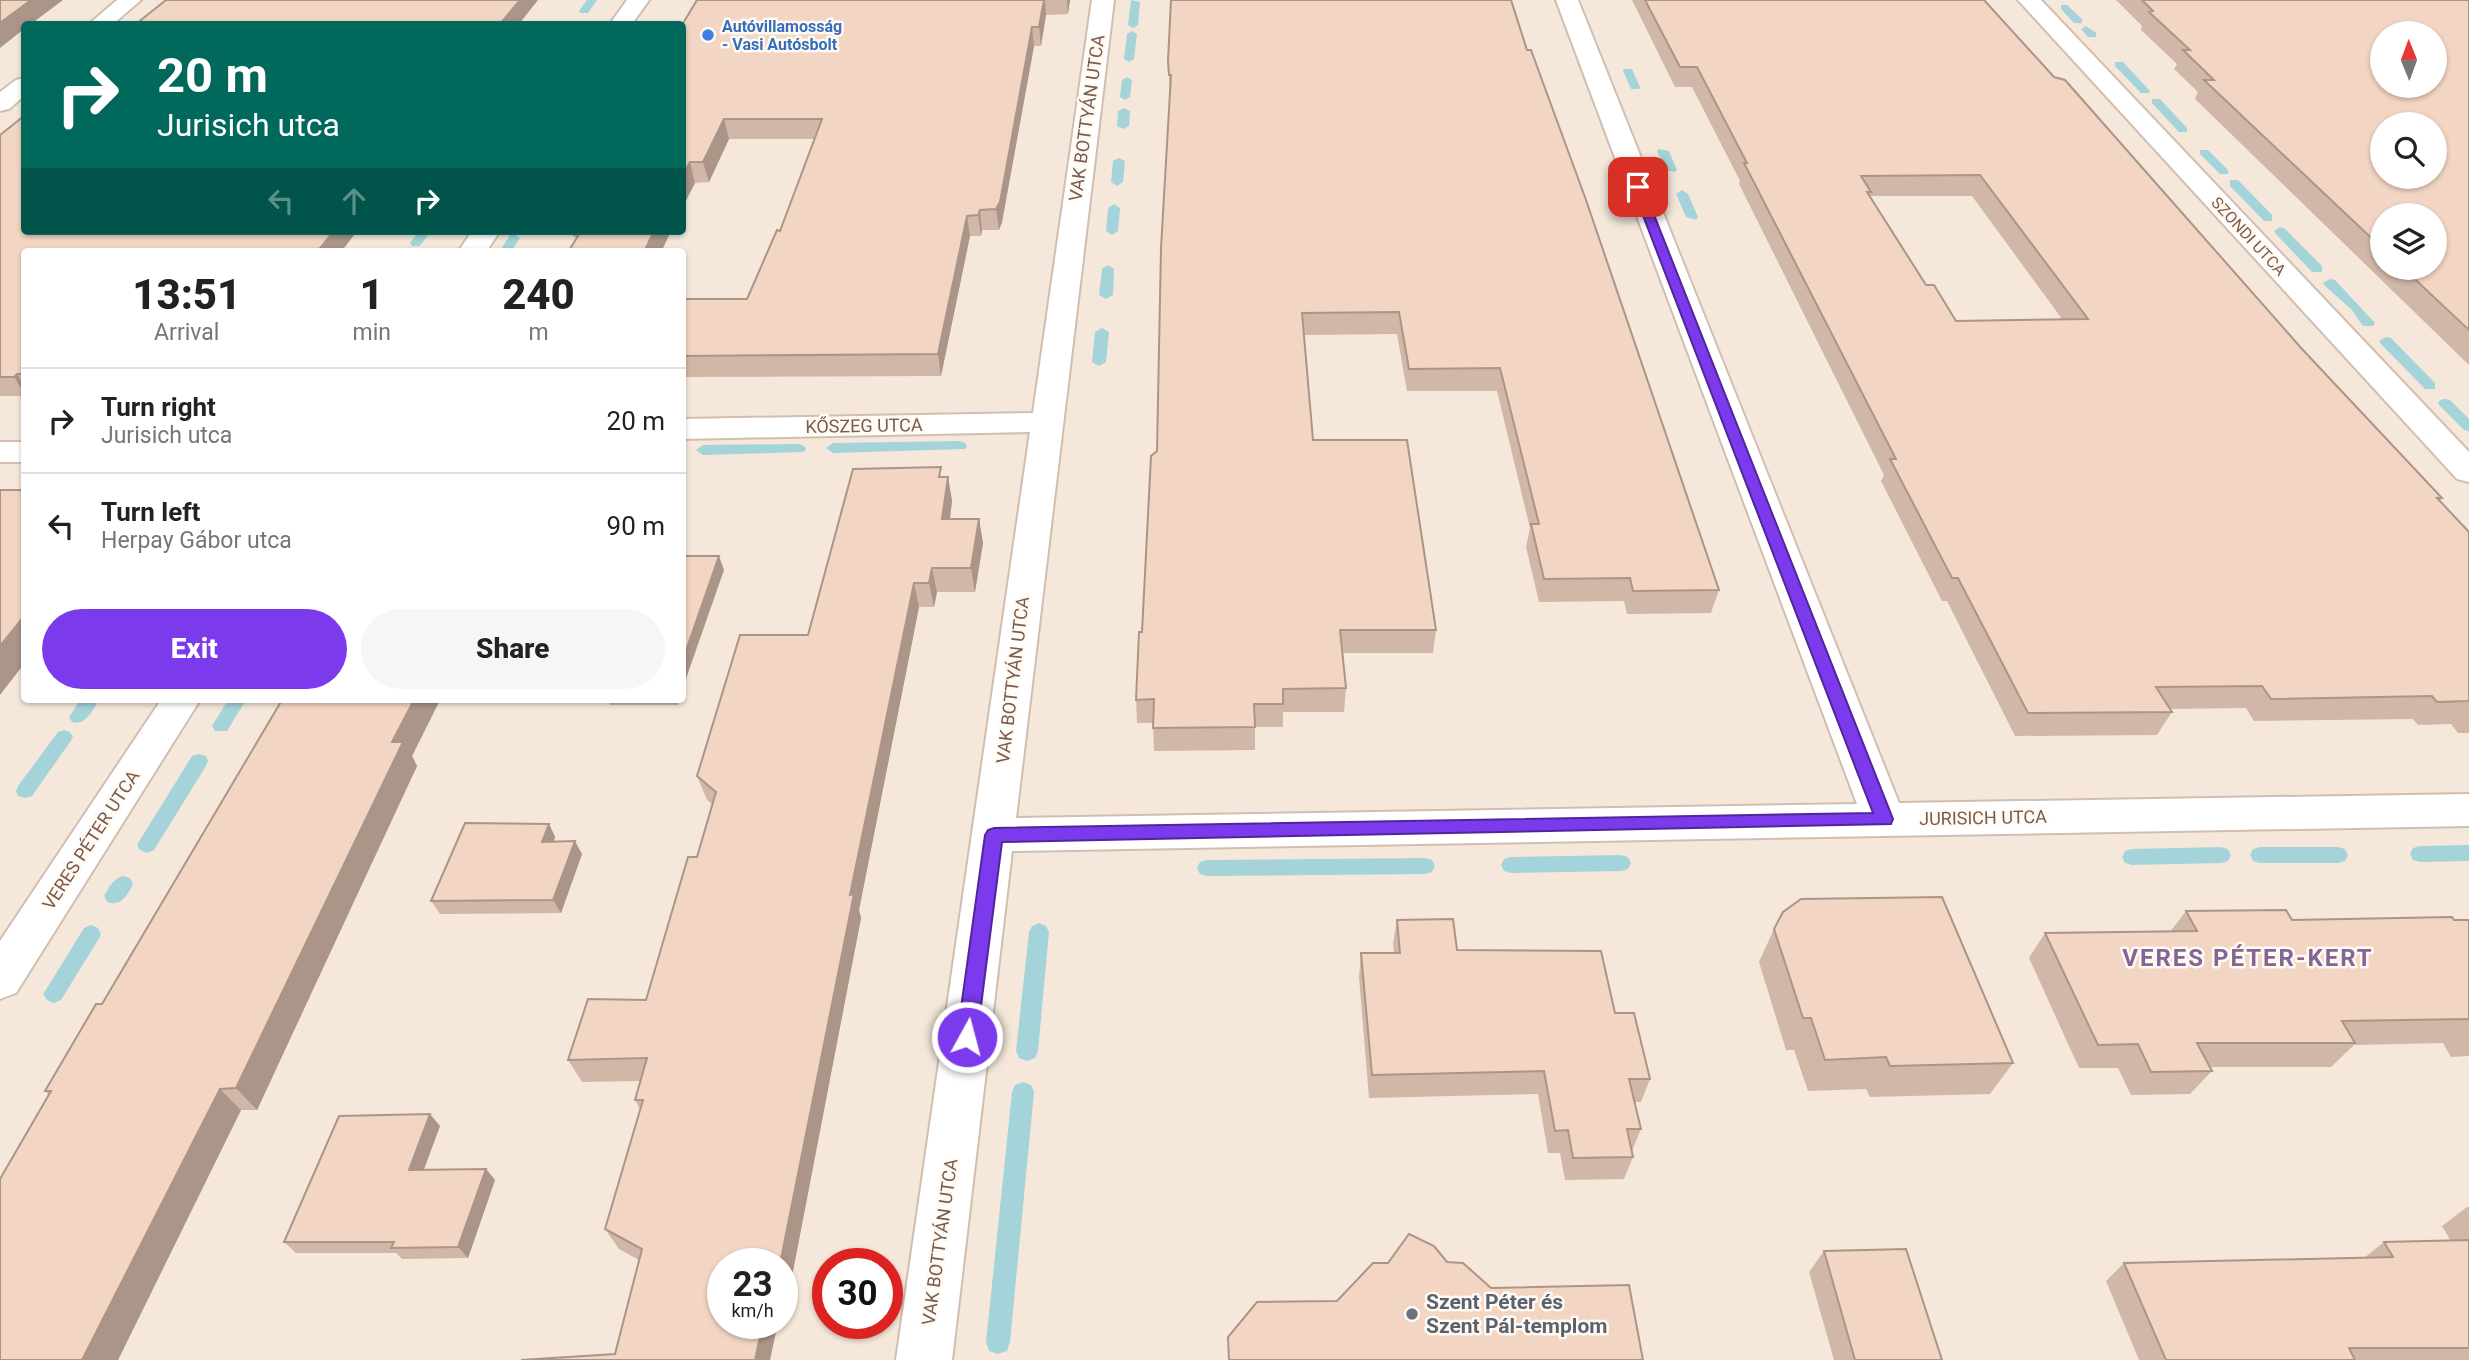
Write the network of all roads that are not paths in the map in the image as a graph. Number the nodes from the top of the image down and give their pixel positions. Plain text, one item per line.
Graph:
1 (130, 0) edge
2 (638, 0) edge
3 (1102, 0) edge
4 (1566, 0) edge
5 (2029, 0) edge
6 (104, 21) edge
7 (623, 21) edge
8 (21, 87) edge
9 (0, 104) edge
10 (1045, 422) junction
11 (686, 429) edge
12 (0, 452) edge
13 (21, 452) edge
14 (2469, 472) edge
15 (179, 703) edge
16 (2469, 810) edge
17 (1884, 819) junction
18 (994, 835) junction
19 (0, 979) edge
20 (924, 1360) edge

1 - 6 street
2 - 7 street
3 - 10 street, VAK BOTTYÁN UTCA
4 - 17 street
5 - 14 street, SZONDI UTCA
8 - 9 street
10 - 11 street, KŐSZEG UTCA
10 - 18 street, VAK BOTTYÁN UTCA
12 - 13 street
15 - 19 street, VERES PÉTER UTCA
16 - 17 street, JURISICH UTCA
17 - 18 street, JURISICH UTCA
18 - 20 street, VAK BOTTYÁN UTCA

